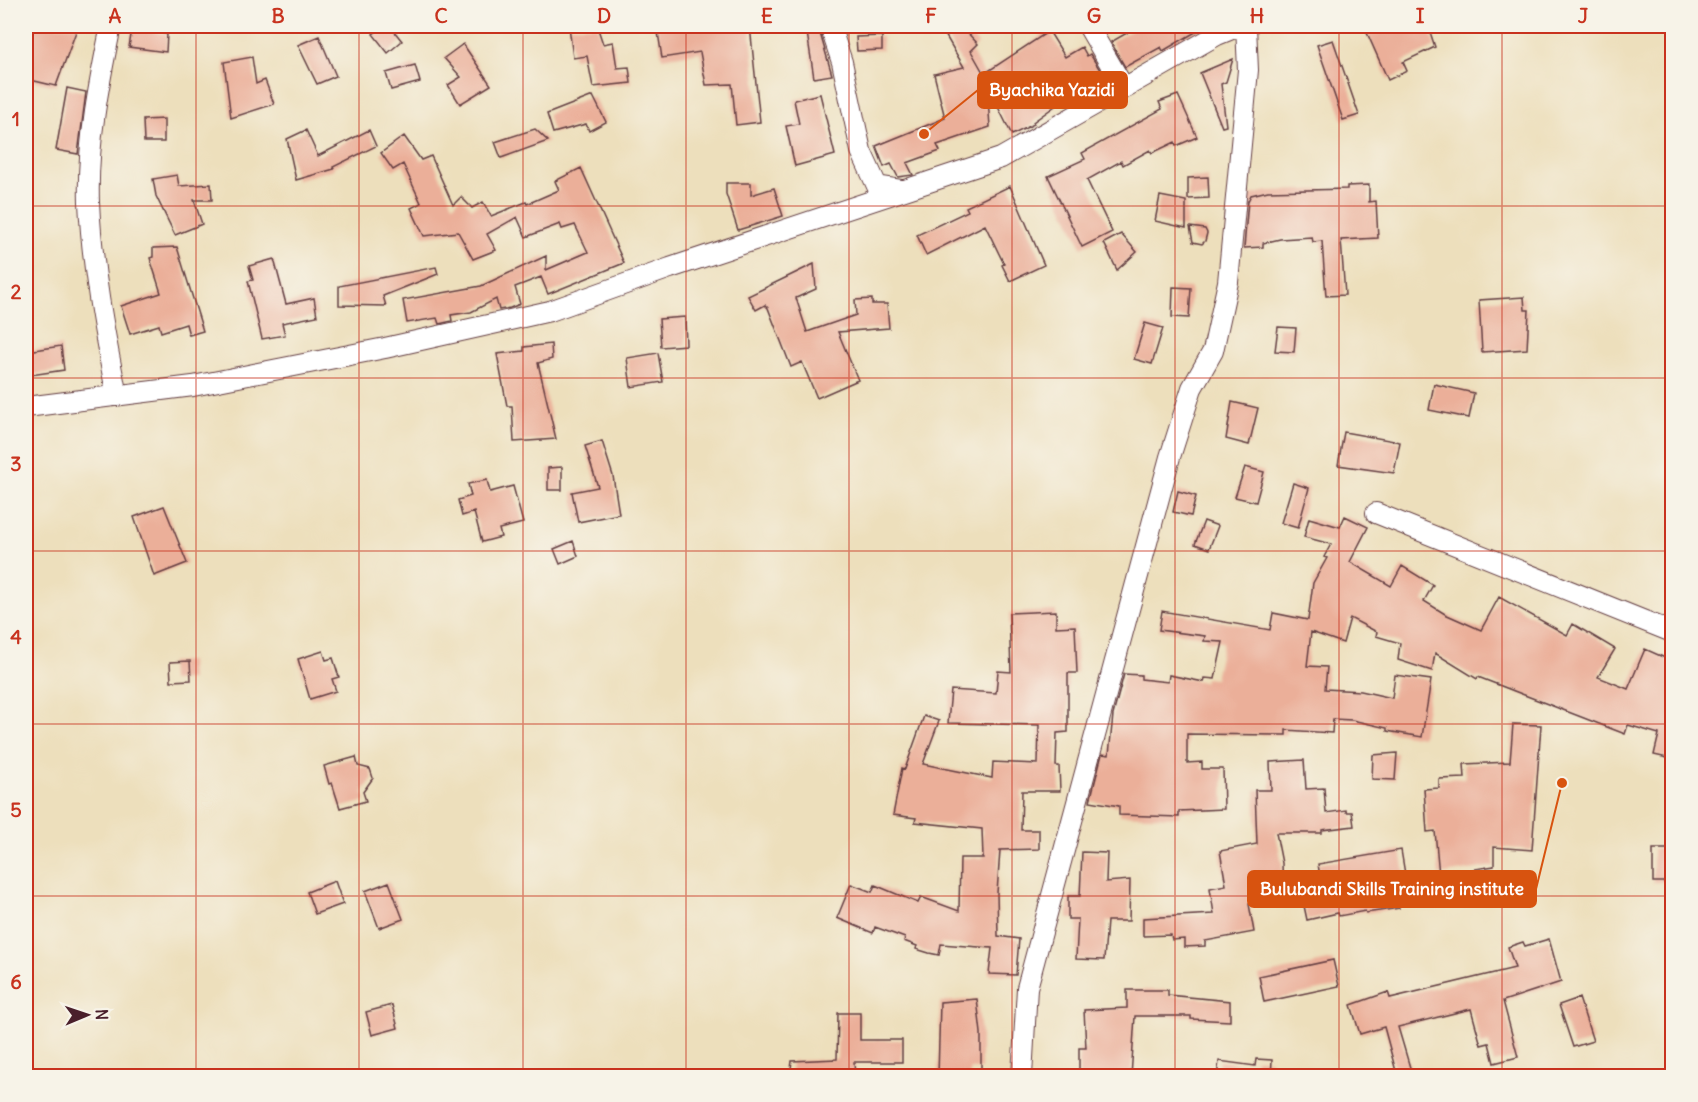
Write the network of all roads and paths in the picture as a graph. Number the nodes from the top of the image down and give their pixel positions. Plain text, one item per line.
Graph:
1 (111, 26) edge
2 (830, 26) edge
3 (1088, 26) edge
4 (1239, 26) edge
5 (1246, 26) edge
6 (1124, 88) junction
7 (905, 191) junction
8 (117, 396) junction
9 (26, 407) edge
10 (1376, 513) dead end
11 (1672, 632) edge
12 (1022, 1077) edge

1 - 8 street
2 - 7 street
3 - 6 street
4 - 6 street
5 - 12 street
6 - 7 street
7 - 8 street
8 - 9 street
10 - 11 street

